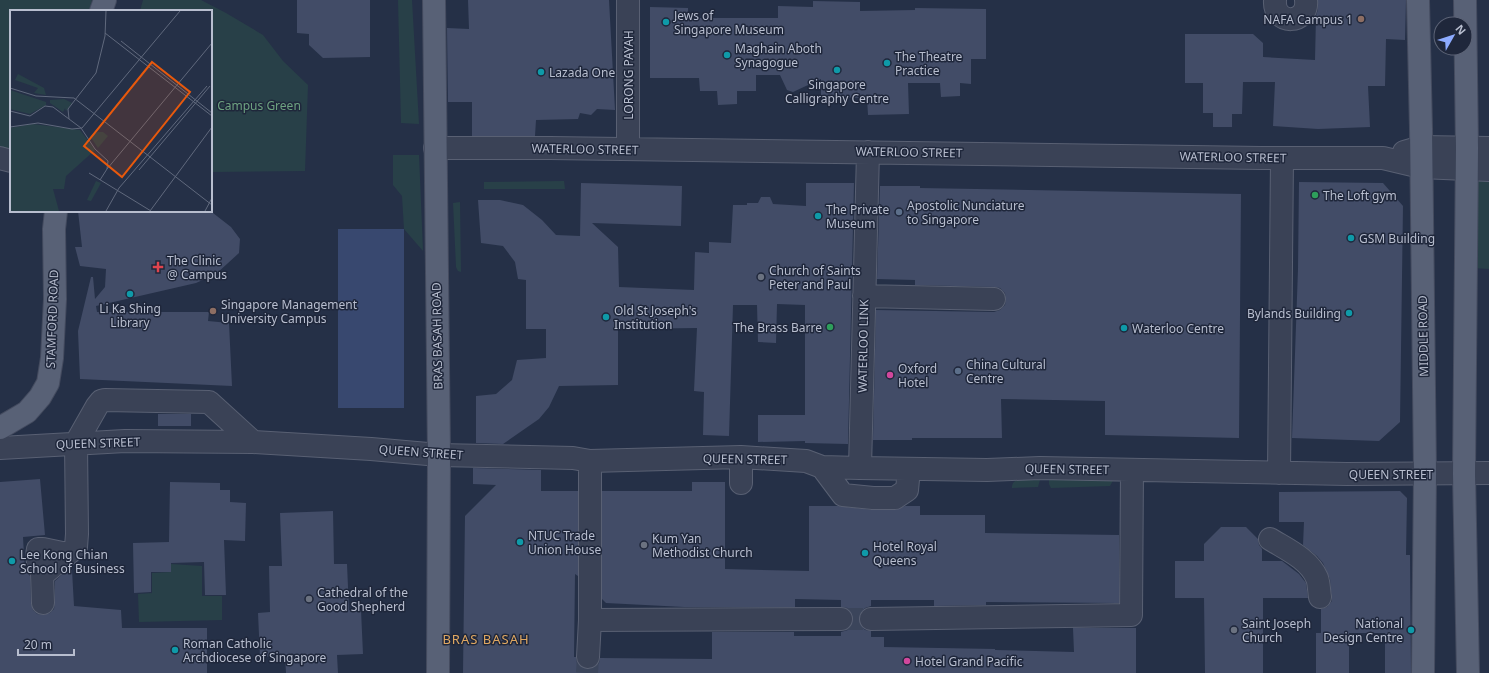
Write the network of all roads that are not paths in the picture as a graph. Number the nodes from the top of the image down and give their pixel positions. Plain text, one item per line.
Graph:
1 (104, 0) edge
2 (434, 0) edge
3 (628, 0) edge
4 (1275, 0) edge
5 (1306, 0) edge
6 (1418, 0) edge
7 (1465, 0) edge
8 (101, 10) edge
9 (435, 148) junction
10 (1467, 148) junction
11 (1489, 148) edge
12 (628, 149) junction
13 (868, 152) junction
14 (1421, 157) junction
15 (0, 158) edge
16 (1282, 158) junction
17 (10, 161) edge
18 (1466, 170) junction
19 (1489, 170) edge
20 (56, 212) edge
21 (864, 296) junction
22 (994, 299) dead end
23 (0, 428) edge
24 (253, 442) junction
25 (76, 443) junction
26 (0, 448) edge
27 (439, 455) junction
28 (741, 457) junction
29 (590, 461) junction
30 (822, 467) junction
31 (860, 468) junction
32 (909, 469) junction
33 (1132, 470) junction
34 (1279, 473) junction
35 (1425, 473) junction
36 (1489, 473) edge
37 (1464, 474) junction
38 (741, 483) dead end
39 (1270, 539) dead end
40 (1320, 597) dead end
41 (44, 603) dead end
42 (841, 619) tunnel mouth
43 (871, 619) tunnel mouth
44 (590, 620) junction
45 (588, 657) tunnel mouth
46 (438, 673) edge
47 (1423, 673) edge
48 (1468, 673) edge

1 - 8 main road
2 - 9 main road, BRAS BASAH ROAD
3 - 12 street, LORONG PAYAH
4 - 5 street
6 - 14 main road, MIDDLE ROAD
7 - 10 main road
9 - 12 street, WATERLOO STREET
9 - 27 main road, BRAS BASAH ROAD
10 - 11 street, WATERLOO STREET
10 - 14 street, WATERLOO STREET
10 - 18 main road
12 - 13 street, WATERLOO STREET
13 - 16 street, WATERLOO STREET
13 - 21 street, WATERLOO LINK
14 - 16 street, WATERLOO STREET
14 - 18 street, WATERLOO STREET
14 - 35 main road, MIDDLE ROAD
15 - 17 street
16 - 34 street
18 - 19 street, WATERLOO STREET
18 - 37 main road
20 - 23 main road, STAMFORD ROAD
21 - 22 street
21 - 31 street, WATERLOO LINK
24 - 25 street, QUEEN STREET
24 - 25 street
24 - 27 street, QUEEN STREET
25 - 26 street, QUEEN STREET
25 - 41 street
27 - 29 street, QUEEN STREET
27 - 46 main road, BRAS BASAH ROAD
28 - 29 street, QUEEN STREET
28 - 30 street, QUEEN STREET
28 - 38 street
29 - 44 street
30 - 31 street, QUEEN STREET
30 - 32 street
31 - 32 street, QUEEN STREET
32 - 33 street, QUEEN STREET
33 - 34 street, QUEEN STREET
33 - 43 street
34 - 35 street, QUEEN STREET
35 - 37 street, QUEEN STREET
35 - 47 main road, MIDDLE ROAD
36 - 37 street, QUEEN STREET
37 - 48 main road
39 - 40 street
42 - 44 street
44 - 45 street

